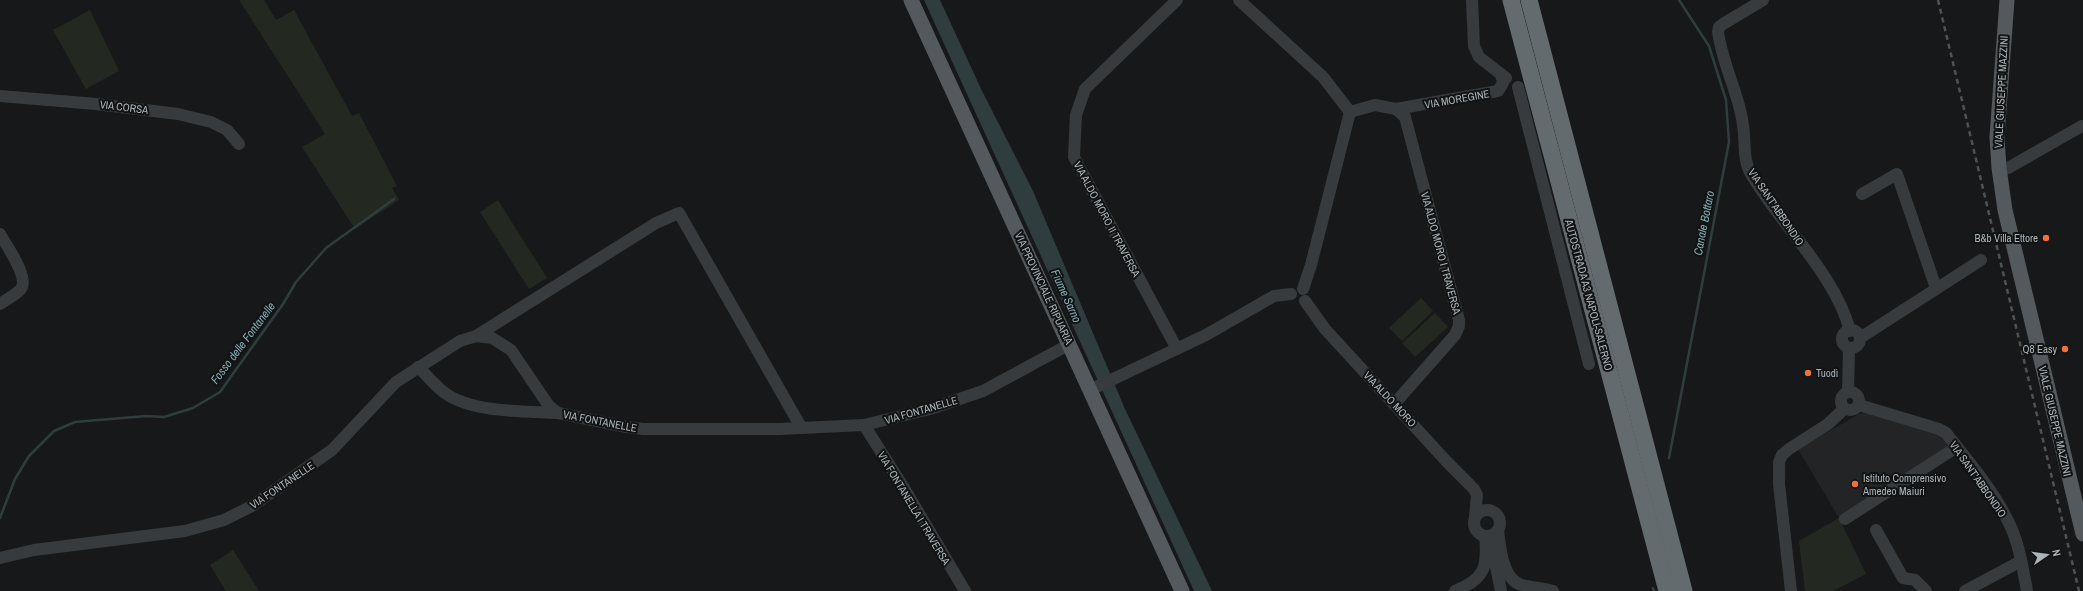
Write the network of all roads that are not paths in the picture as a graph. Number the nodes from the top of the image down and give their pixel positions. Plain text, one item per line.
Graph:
1 (911, 0) edge
2 (1177, 0) edge
3 (1239, 0) edge
4 (1472, 0) edge
5 (1511, 0) edge
6 (1529, 0) edge
7 (1763, 0) edge
8 (2007, 0) edge
9 (1501, 74) junction
10 (0, 96) edge
11 (1396, 109) junction
12 (1350, 112) junction
13 (2082, 126) dead end
14 (239, 144) dead end
15 (1999, 170) junction
16 (1862, 194) dead end
17 (0, 234) edge
18 (1981, 260) dead end
19 (1936, 288) junction
20 (1304, 295) junction
21 (0, 304) edge
22 (1850, 331) junction
23 (476, 336) junction
24 (1860, 338) junction
25 (1070, 344) junction
26 (1849, 348) junction
27 (1177, 350) junction
28 (1588, 364) dead end
29 (418, 367) junction
30 (1092, 389) junction
31 (1848, 392) junction
32 (1395, 403) junction
33 (1859, 404) junction
34 (1844, 409) junction
35 (558, 413) junction
36 (864, 425) junction
37 (801, 427) junction
38 (1957, 448) junction
39 (1477, 495) junction
40 (1492, 511) junction
41 (1475, 517) junction
42 (1845, 519) dead end
43 (1876, 530) dead end
44 (1491, 534) junction
45 (2083, 534) edge
46 (0, 558) edge
47 (2021, 560) junction
48 (1176, 584) edge
49 (965, 591) edge
50 (1182, 591) edge
51 (1455, 591) edge
52 (1501, 591) edge
53 (1553, 591) edge
54 (1667, 591) edge
55 (1684, 591) edge
56 (1792, 591) edge
57 (1926, 591) edge
58 (1965, 591) edge
59 (2027, 591) edge

1 - 25 main road, VIA PROVINCIALE RIPUARIA
2 - 27 street, VIA ALDO MORO II TRAVERSA
3 - 12 street
4 - 9 street
5 - 54 highway, AUTOSTRADA A3 NAPOLI-SALERNO
6 - 55 highway, AUTOSTRADA A3 NAPOLI-SALERNO
7 - 22 street, VIA SANT'ABBONDIO
8 - 15 main road, VIALE GIUSEPPE MAZZINI
9 - 11 street, VIA MOREGINE
9 - 28 street
10 - 14 street, VIA CORSA
11 - 12 street
11 - 32 street, VIA ALDO MORO I TRAVERSA
12 - 20 street
13 - 15 street
15 - 45 main road, VIALE GIUSEPPE MAZZINI
16 - 19 street
17 - 21 street
18 - 19 street
19 - 24 street
20 - 27 street
20 - 32 street, VIA ALDO MORO
22 - 24 street
22 - 26 street
23 - 29 street, VIA FONTANELLE
23 - 35 street, VIA FONTANELLE
23 - 37 street
24 - 26 street
25 - 30 main road, VIA PROVINCIALE RIPUARIA
25 - 36 street, VIA FONTANELLE
26 - 31 street
27 - 30 street
29 - 35 street
29 - 46 street, VIA FONTANELLE
30 - 48 main road, VIA PROVINCIALE RIPUARIA
31 - 33 street
31 - 34 street
32 - 39 street, VIA ALDO MORO
33 - 34 street
33 - 38 street, VIA SANT'ABBONDIO
34 - 56 street
35 - 37 street, VIA FONTANELLE
36 - 37 street, VIA FONTANELLE
36 - 49 street, VIA FONTANELLA I TRAVERSA
38 - 42 street
38 - 47 street, VIA SANT'ABBONDIO
39 - 40 street, VIA ALDO MORO
39 - 41 street
40 - 41 street
40 - 44 street
41 - 44 street
43 - 57 street
44 - 51 street
44 - 52 street
44 - 53 street
47 - 58 street
47 - 59 street, VIA SANT'ABBONDIO
48 - 50 main road, VIA PROVINCIALE RIPUARIA

